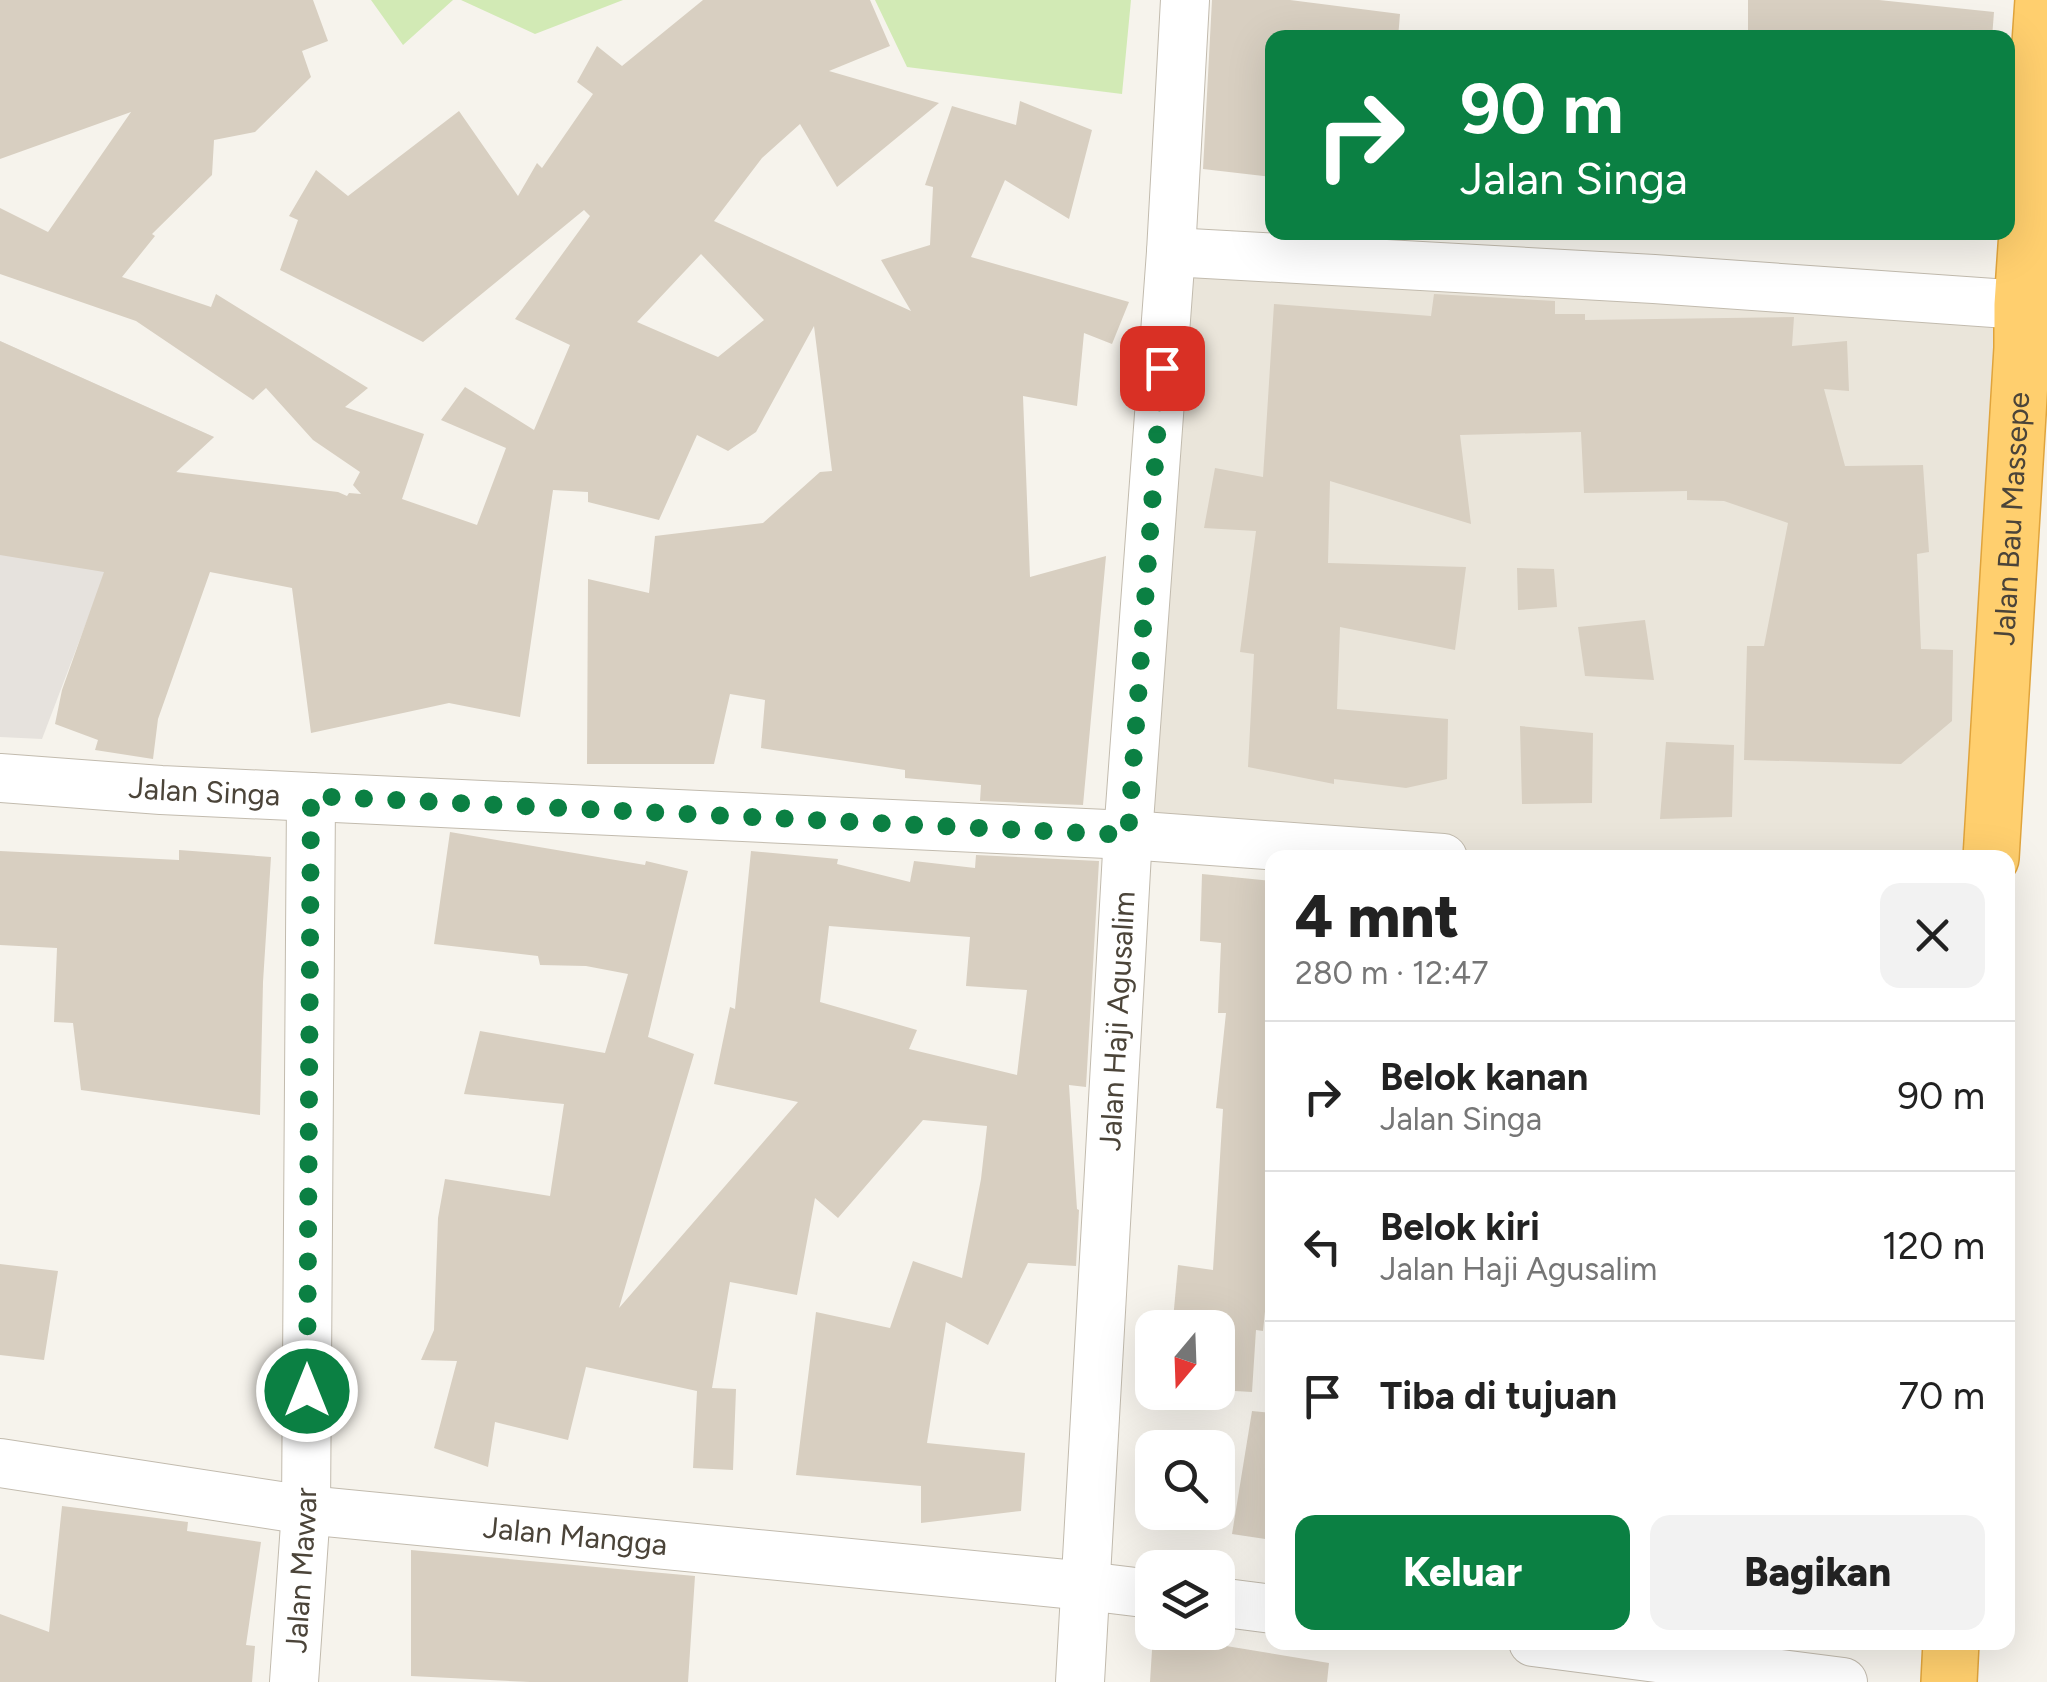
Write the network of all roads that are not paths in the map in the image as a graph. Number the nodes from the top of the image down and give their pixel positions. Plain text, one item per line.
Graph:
1 (1185, 0) edge
2 (2043, 0) edge
3 (1171, 252) junction
4 (2030, 334) edge
5 (0, 778) edge
6 (311, 796) junction
7 (1128, 835) junction
8 (1333, 850) edge
9 (1992, 850) edge
10 (0, 1463) edge
11 (306, 1510) junction
12 (1086, 1586) junction
13 (1135, 1592) edge
14 (1235, 1605) edge
15 (1265, 1609) edge
16 (1595, 1650) edge
17 (1950, 1650) edge
18 (294, 1682) edge
19 (1080, 1682) edge
20 (1843, 1682) edge
21 (1948, 1682) edge

1 - 3 street, Jalan Haji Agusalim
2 - 4 highway, Jalan Bau Massepe
3 - 4 street
3 - 7 street, Jalan Haji Agusalim
4 - 9 highway, Jalan Bau Massepe
5 - 6 street, Jalan Singa
6 - 7 street, Jalan Singa
6 - 11 street, Jalan Mawar
7 - 8 street, Jalan Singa
7 - 12 street, Jalan Haji Agusalim
10 - 11 street, Jalan Mangga
11 - 12 street, Jalan Mangga
11 - 18 street, Jalan Mawar
12 - 13 street, Jalan Mangga
12 - 19 street, Jalan Haji Agusalim
14 - 15 street
16 - 20 street
17 - 21 highway

